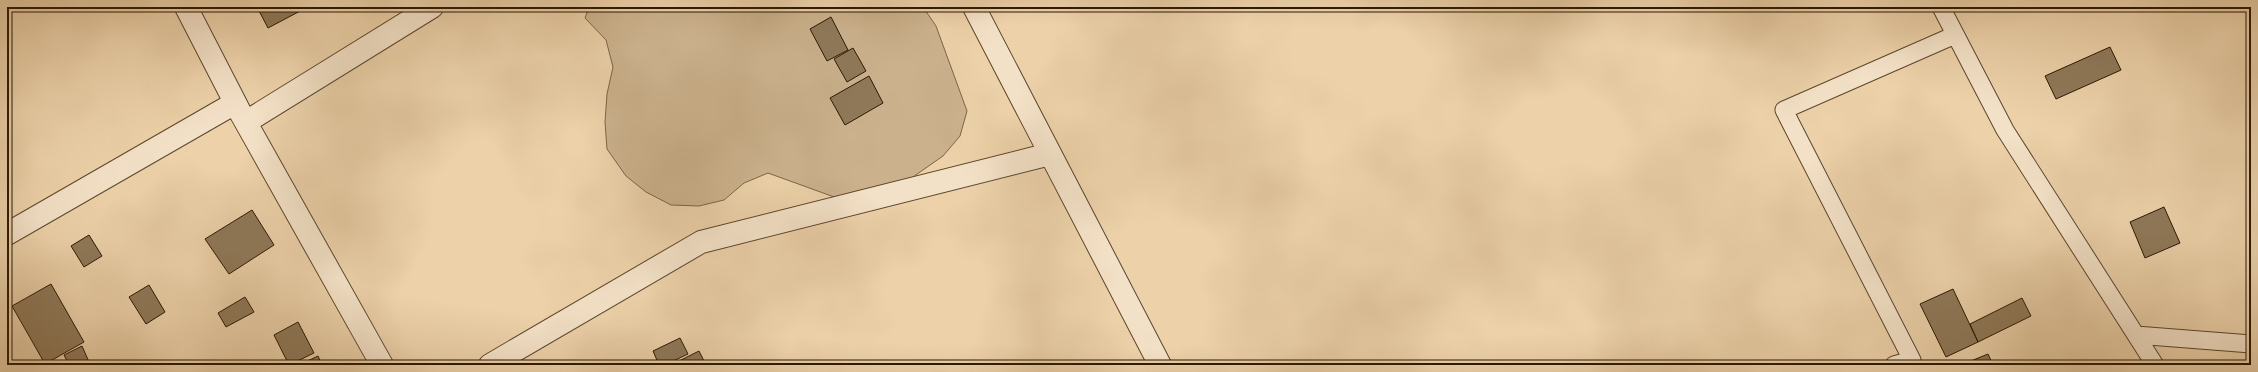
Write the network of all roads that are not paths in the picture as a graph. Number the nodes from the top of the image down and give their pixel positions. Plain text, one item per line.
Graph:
1 (186, 7) edge
2 (432, 7) edge
3 (974, 7) edge
4 (1941, 7) edge
5 (1955, 34) junction
6 (235, 103) junction
7 (246, 122) junction
8 (1050, 154) junction
9 (7, 234) edge
10 (2136, 335) junction
11 (2251, 344) edge
12 (382, 365) edge
13 (490, 365) edge
14 (1160, 365) edge
15 (1894, 365) edge
16 (2155, 365) edge

1 - 6 street
2 - 7 street
3 - 8 street
4 - 5 lane
5 - 10 lane
5 - 15 lane
6 - 7 street
6 - 9 street
7 - 12 street
8 - 13 street
8 - 14 street
10 - 11 lane
10 - 16 lane

